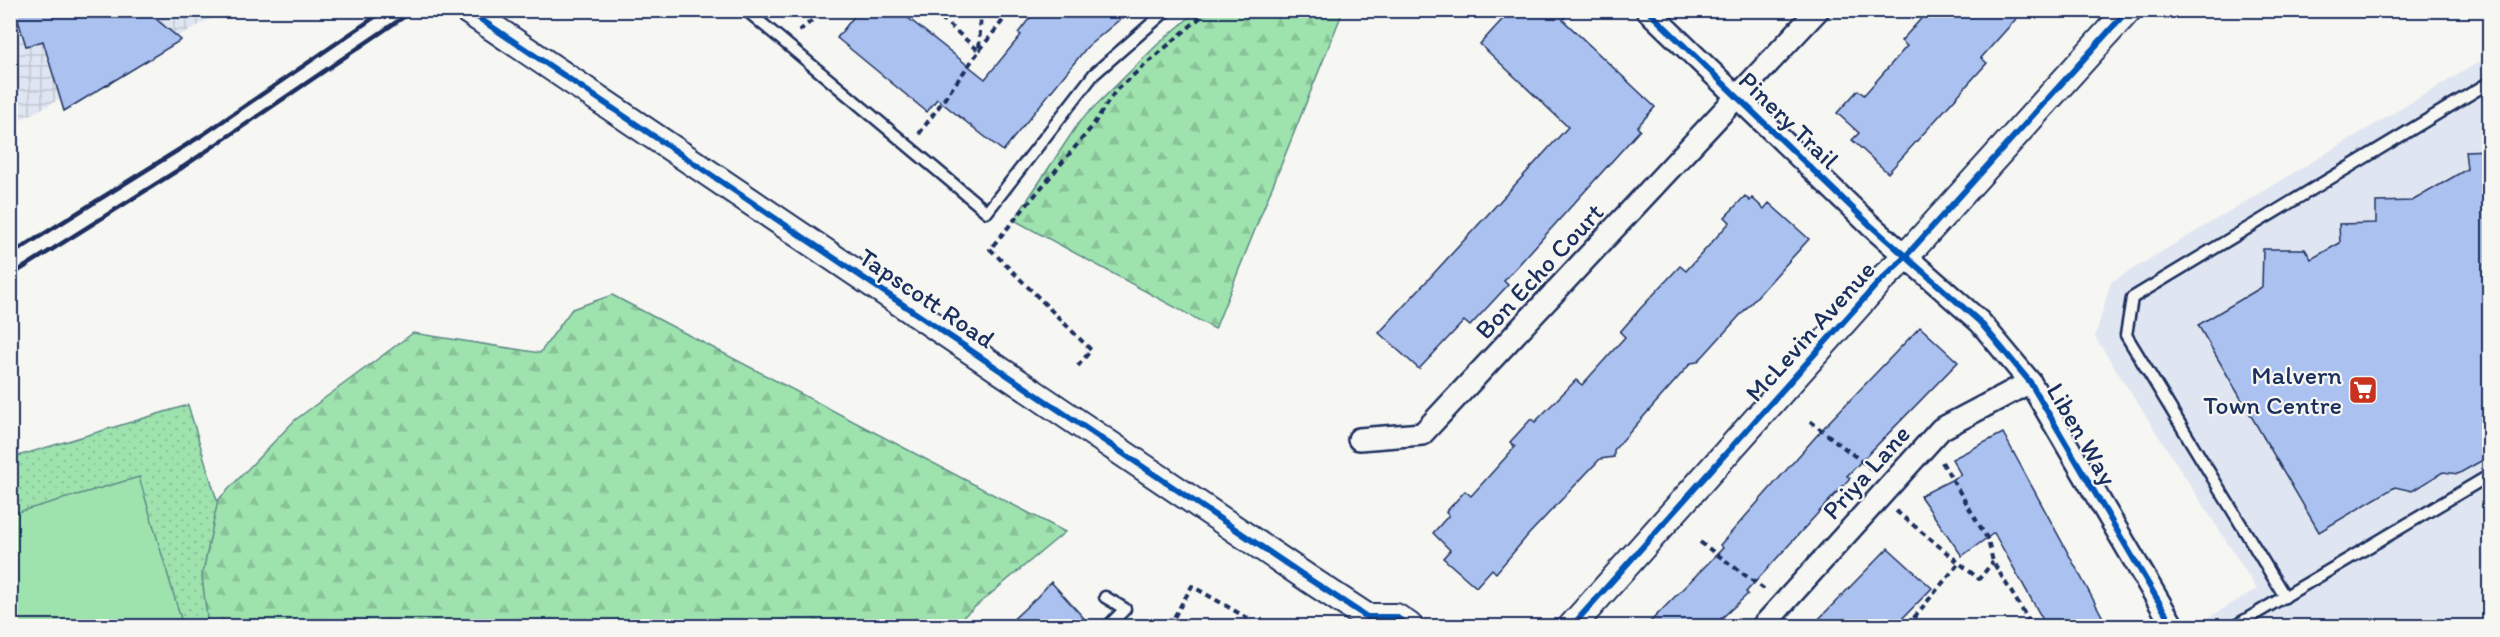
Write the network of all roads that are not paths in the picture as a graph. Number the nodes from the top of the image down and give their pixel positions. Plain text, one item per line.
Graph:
1 (467, 10) edge
2 (746, 10) edge
3 (1167, 10) edge
4 (1647, 10) edge
5 (1818, 10) edge
6 (2128, 10) edge
7 (2490, 82) edge
8 (1737, 97) junction
9 (1905, 257) junction
10 (2030, 382) junction
11 (1359, 439) dead end
12 (2490, 475) edge
13 (1105, 597) dead end
14 (2285, 597) junction
15 (1368, 622) edge
16 (1108, 627) edge
17 (1409, 627) edge
18 (1572, 627) edge
19 (1763, 627) edge
20 (2174, 627) edge
21 (2235, 627) edge

1 - 15 street, Tapscott Road
2 - 3 lane
4 - 8 street, Pinery Trail
5 - 8 street, Bon Echo Court
6 - 9 street, McLevin Avenue
7 - 14 lane
8 - 9 street, Pinery Trail
8 - 11 street, Bon Echo Court
9 - 10 street, Liben Way
9 - 18 street, McLevin Avenue
10 - 19 street, Priya Lane
10 - 20 street, Liben Way
12 - 14 lane
13 - 16 lane
14 - 21 lane
15 - 17 street, Tapscott Road

